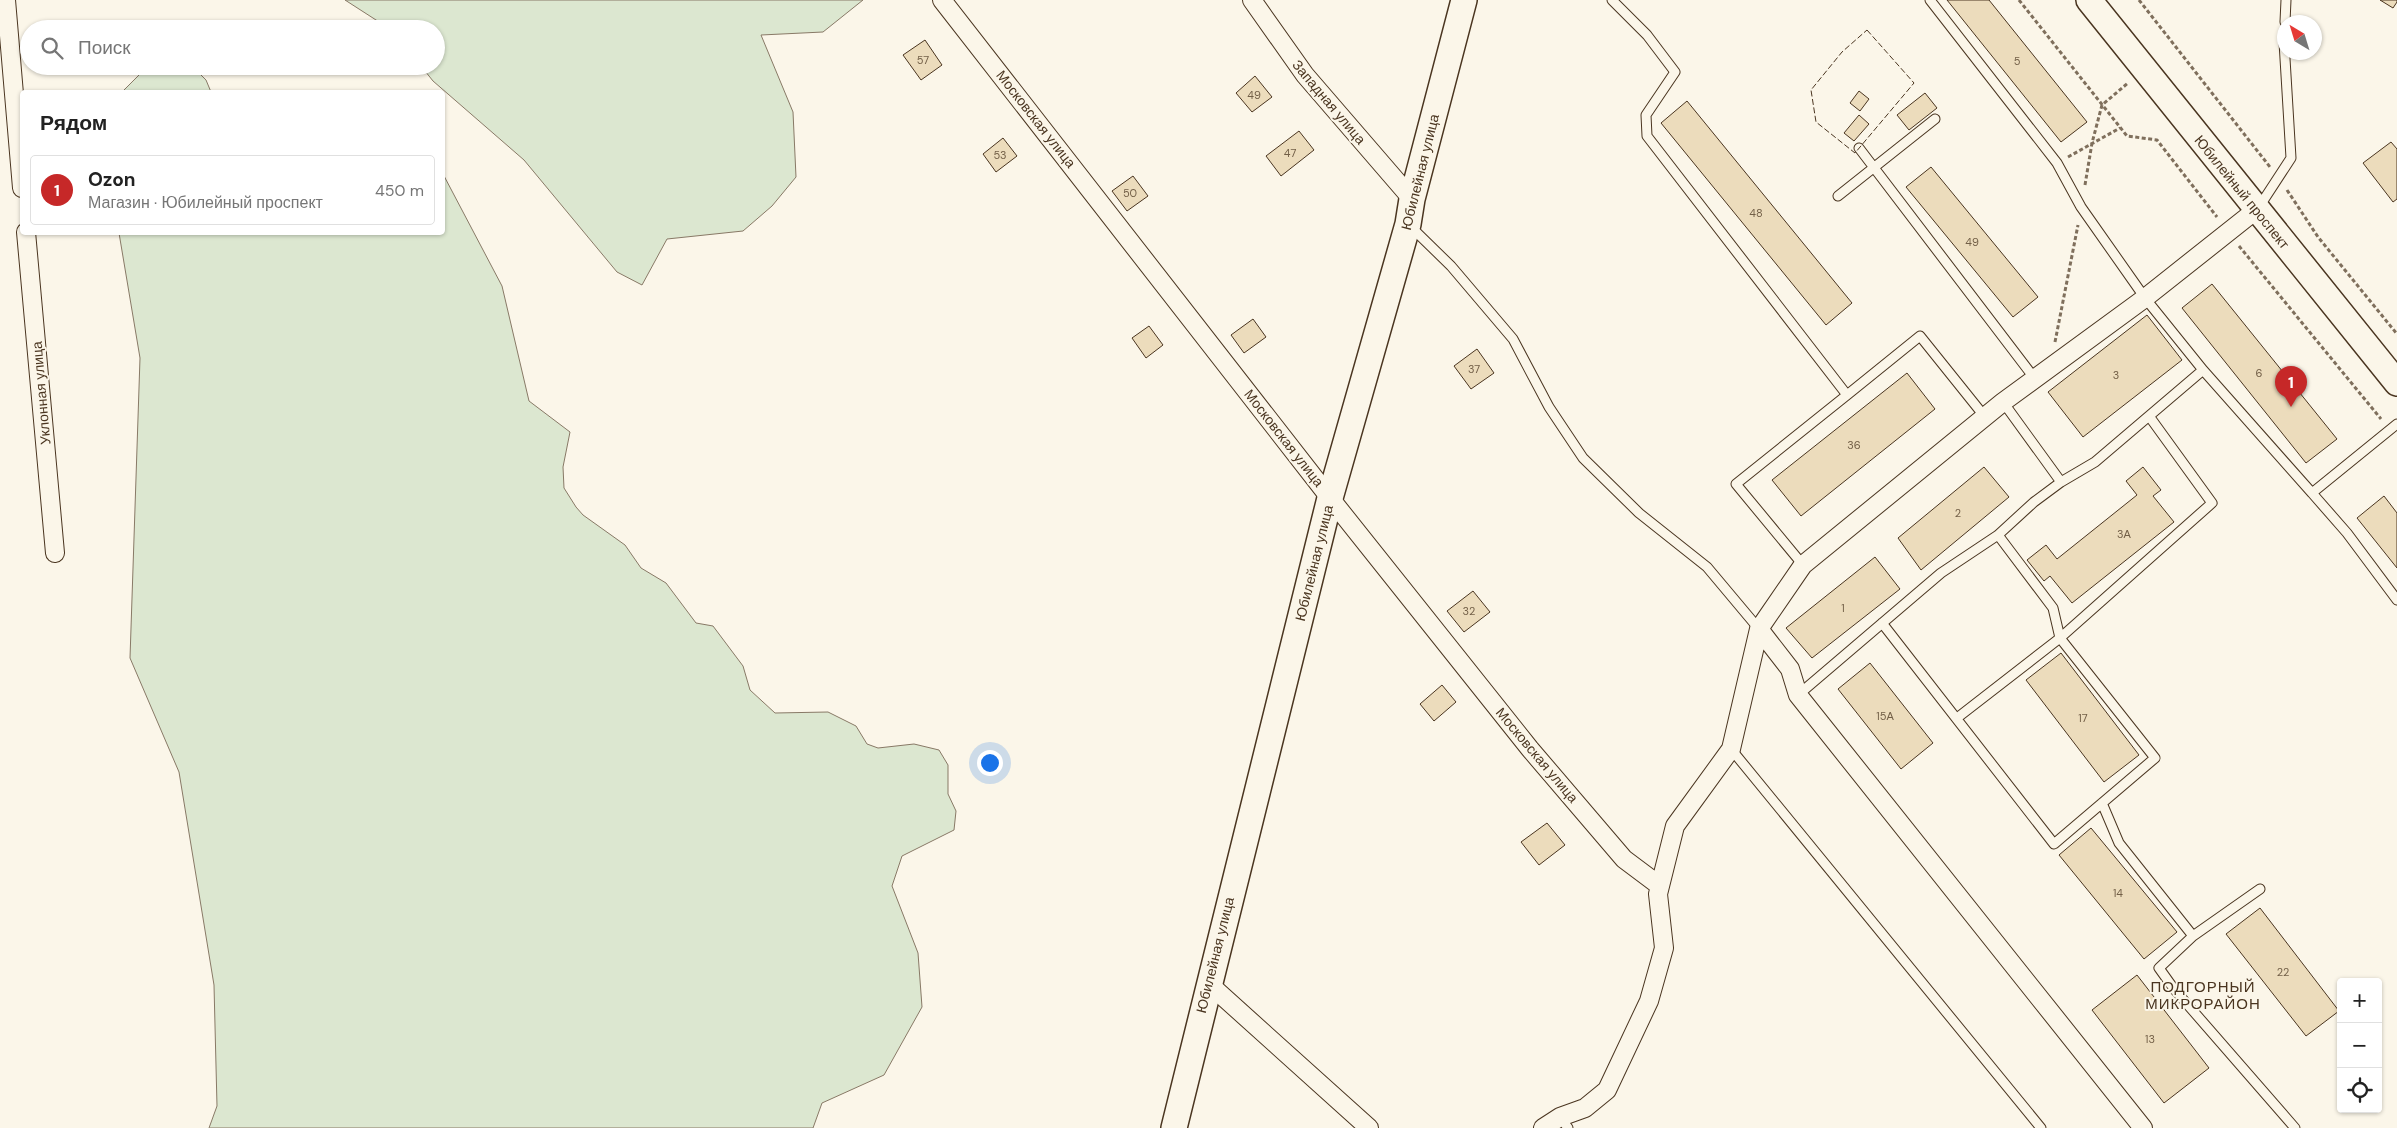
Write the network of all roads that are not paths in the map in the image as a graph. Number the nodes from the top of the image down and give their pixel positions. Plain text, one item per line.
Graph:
1 (6, 0) edge
2 (942, 0) edge
3 (1252, 0) edge
4 (1464, 0) edge
5 (1612, 0) edge
6 (1930, 0) edge
7 (2089, 0) edge
8 (2286, 0) edge
9 (2285, 15) edge
10 (2285, 60) edge
11 (1935, 119) dead end
12 (1859, 148) dead end
13 (20, 164) edge
14 (1875, 167) junction
15 (1838, 196) dead end
16 (1412, 199) junction
17 (2256, 210) junction
18 (1408, 224) junction
19 (26, 235) edge
20 (2145, 298) junction
21 (2203, 370) junction
22 (2035, 379) junction
23 (2397, 383) edge
24 (1847, 395) junction
25 (2003, 402) junction
26 (2149, 416) junction
27 (1985, 417) junction
28 (2393, 427) edge
29 (2062, 482) junction
30 (2312, 492) junction
31 (1330, 498) junction
32 (1998, 534) junction
33 (55, 553) dead end
34 (1802, 565) junction
35 (2397, 600) edge
36 (1882, 624) junction
37 (1759, 629) junction
38 (2060, 638) junction
39 (1798, 695) junction
40 (1958, 718) junction
41 (1731, 749) junction
42 (2102, 803) junction
43 (1660, 886) junction
44 (2260, 889) dead end
45 (2193, 936) junction
46 (1208, 983) junction
47 (1564, 1122) edge
48 (1174, 1128) edge
49 (1369, 1128) edge
50 (1543, 1128) edge
51 (2041, 1128) edge
52 (2144, 1128) edge
53 (2295, 1128) edge

1 - 13 street
2 - 31 street, Московская улица
3 - 16 street, Западная улица
4 - 16 main road, Юбилейная улица
5 - 24 lane
6 - 20 lane
7 - 17 main road, Юбилейный проспект
8 - 9 lane
10 - 17 lane
11 - 14 lane
12 - 14 lane
14 - 15 lane
14 - 22 lane
16 - 18 main road, Юбилейная улица
17 - 20 street
17 - 23 main road, Юбилейный проспект
18 - 31 main road, Юбилейная улица
18 - 37 lane
19 - 33 street, Уклонная улица
20 - 21 lane
20 - 22 street
21 - 26 lane
21 - 30 lane
22 - 25 street
24 - 27 lane
24 - 34 lane
25 - 27 street
25 - 29 lane
26 - 29 lane
26 - 38 lane
27 - 34 street
28 - 30 lane
29 - 32 lane
30 - 35 lane
31 - 43 street, Московская улица
31 - 46 main road, Юбилейная улица
32 - 36 lane
32 - 38 lane
34 - 37 street
36 - 39 lane
36 - 40 lane
37 - 39 street
37 - 41 street
38 - 40 lane
38 - 42 lane
39 - 52 street
40 - 42 lane
41 - 43 street
41 - 51 lane
42 - 45 lane
43 - 47 street
44 - 45 lane
45 - 53 lane
46 - 48 main road, Юбилейная улица
46 - 49 street
47 - 50 street

